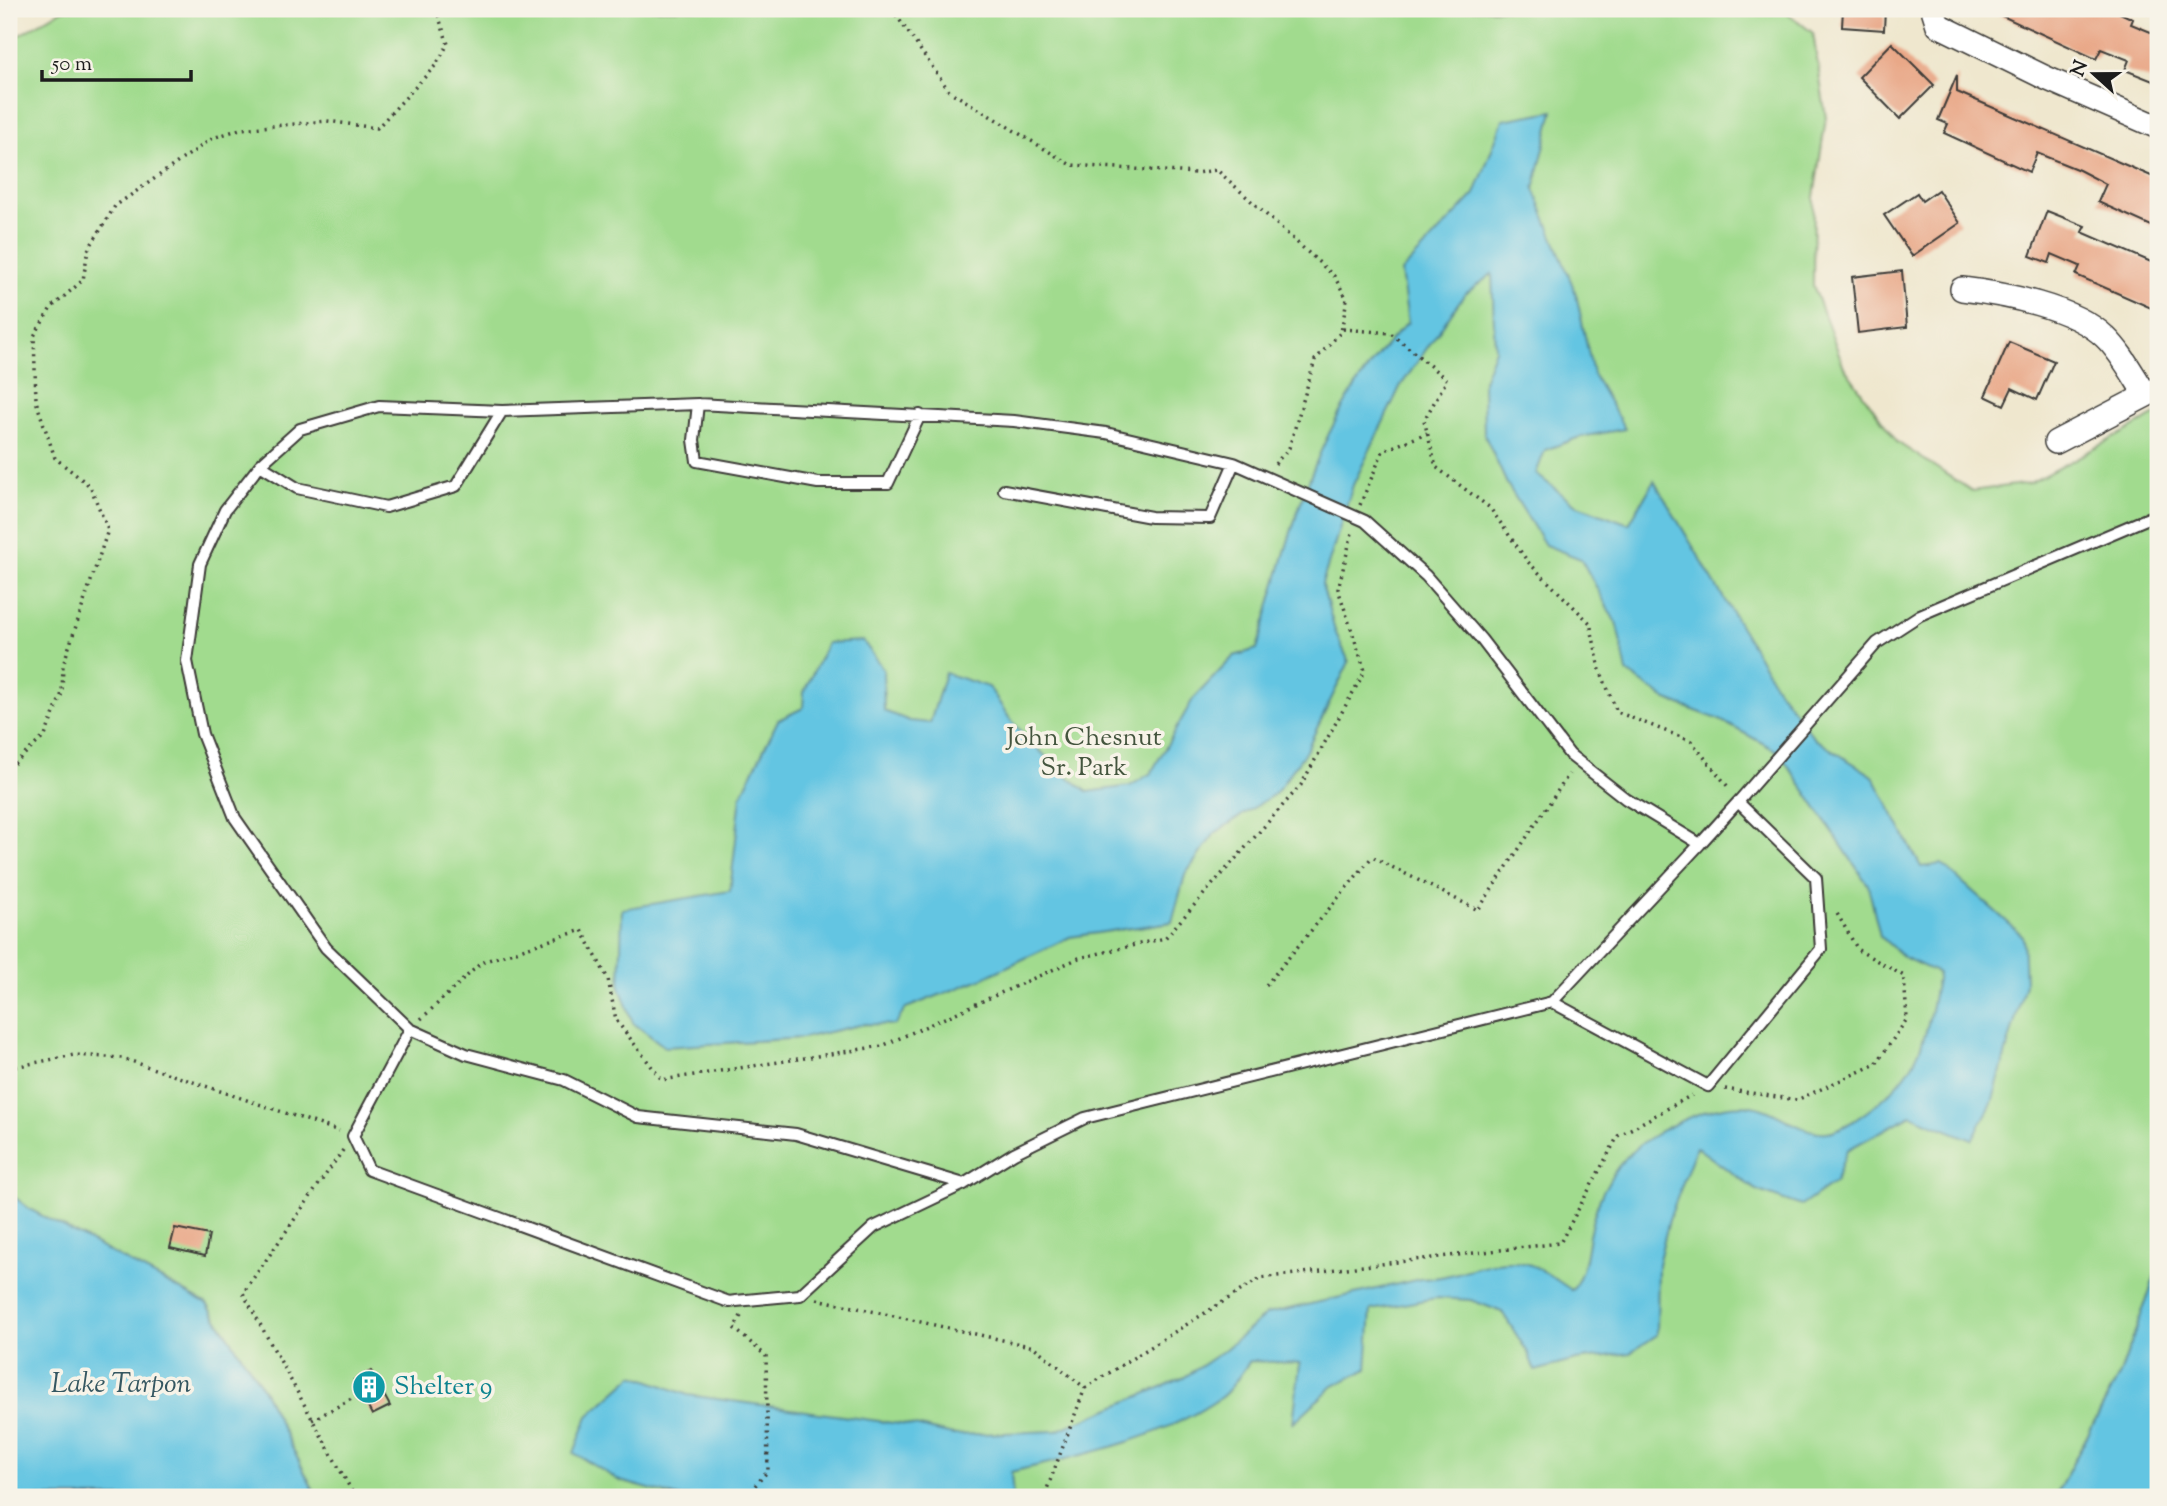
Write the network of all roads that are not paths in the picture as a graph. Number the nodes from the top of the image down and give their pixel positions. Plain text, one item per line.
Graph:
1 (1933, 9) edge
2 (2158, 127) edge
3 (1962, 289) dead end
4 (2152, 392) edge
5 (698, 404) junction
6 (502, 411) junction
7 (920, 415) junction
8 (2056, 442) dead end
9 (1234, 463) junction
10 (260, 465) junction
11 (1004, 490) dead end
12 (2158, 514) edge
13 (1738, 802) junction
14 (1700, 844) junction
15 (1552, 1002) junction
16 (410, 1029) junction
17 (964, 1184) junction

1 - 2 street
3 - 4 street
4 - 8 street
5 - 6 lane
5 - 7 lane
5 - 7 lane
6 - 10 lane
6 - 10 lane
7 - 9 lane
9 - 11 lane
9 - 14 lane
10 - 16 lane
12 - 13 lane
13 - 14 lane
13 - 15 lane
14 - 15 lane
15 - 17 lane
16 - 17 lane
16 - 17 lane

